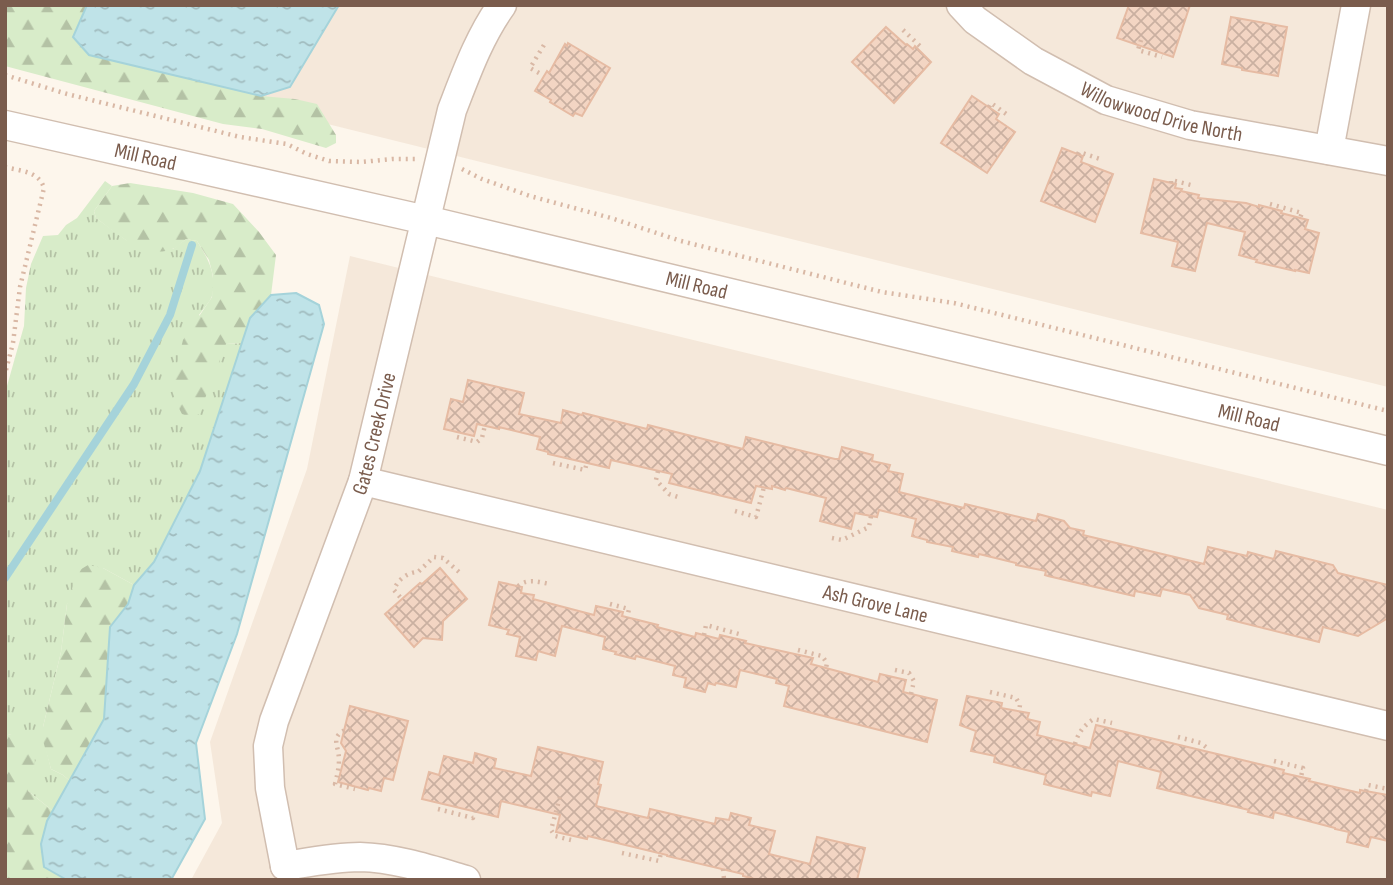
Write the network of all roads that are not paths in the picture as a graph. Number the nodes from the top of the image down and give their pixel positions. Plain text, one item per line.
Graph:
1 (502, 5) edge
2 (961, 5) edge
3 (1356, 5) edge
4 (5, 125) edge
5 (1329, 150) junction
6 (1388, 161) edge
7 (426, 220) junction
8 (1388, 451) edge
9 (363, 481) junction
10 (1388, 726) edge
11 (277, 873) edge
12 (466, 880) edge

1 - 7 street, Gates Creek Drive
2 - 5 street, Willowwood Drive North
3 - 5 street
4 - 7 street, Mill Road
5 - 6 street, Willowwood Drive North
7 - 8 street, Mill Road
7 - 9 street, Gates Creek Drive
9 - 10 street, Ash Grove Lane
9 - 11 street, Gates Creek Drive
11 - 12 street

